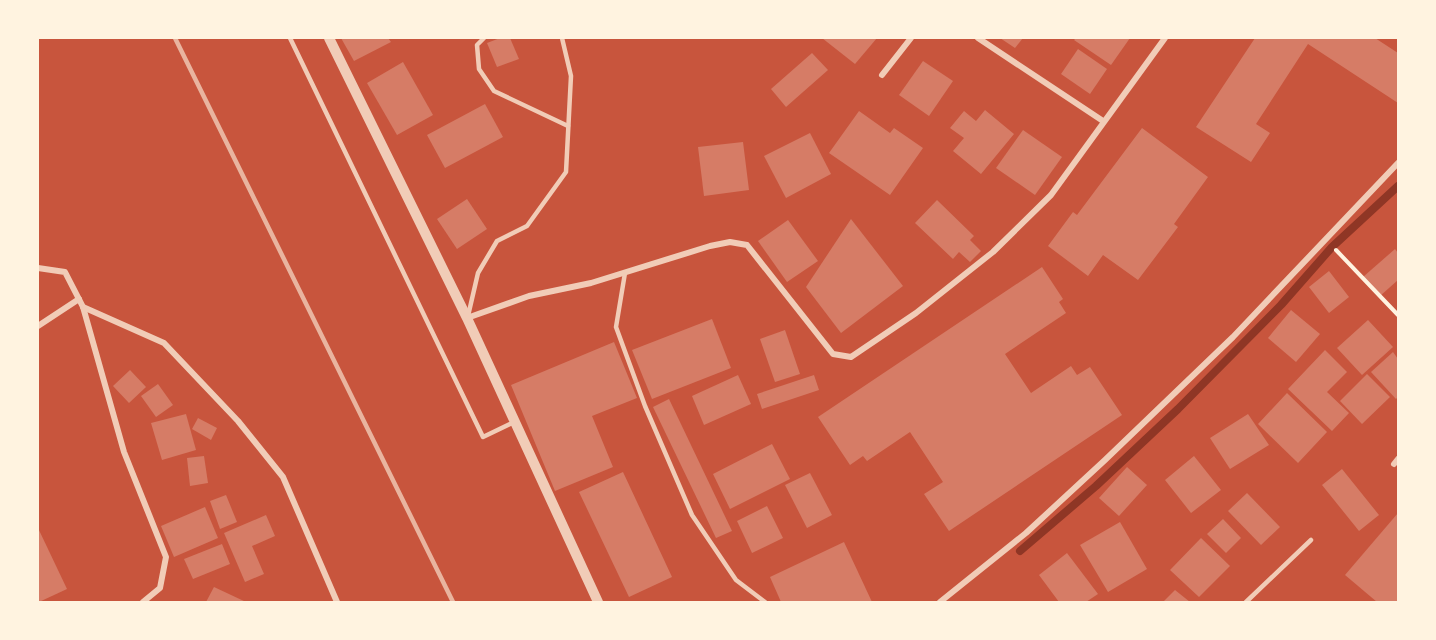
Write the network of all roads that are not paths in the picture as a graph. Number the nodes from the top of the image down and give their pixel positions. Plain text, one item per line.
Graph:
1 (290, 38) edge
2 (329, 38) edge
3 (483, 38) edge
4 (562, 38) edge
5 (911, 38) edge
6 (978, 38) edge
7 (1165, 38) edge
8 (882, 75) dead end
9 (1103, 121) junction
10 (568, 126) junction
11 (1398, 163) edge
12 (38, 268) edge
13 (625, 273) junction
14 (79, 299) junction
15 (83, 307) junction
16 (467, 318) junction
17 (38, 326) edge
18 (514, 422) junction
19 (1311, 540) dead end
20 (143, 603) edge
21 (338, 603) edge
22 (598, 603) edge
23 (765, 603) edge
24 (940, 603) edge
25 (1246, 603) edge

1 - 18 lane
2 - 16 street
3 - 10 lane
4 - 10 lane
5 - 8 street
6 - 9 street
7 - 9 street
9 - 13 street
10 - 16 lane
11 - 24 street
12 - 14 street
13 - 16 street
13 - 23 lane
14 - 15 street
14 - 17 street
15 - 20 street
15 - 21 street
16 - 18 street
18 - 22 street
19 - 25 lane

